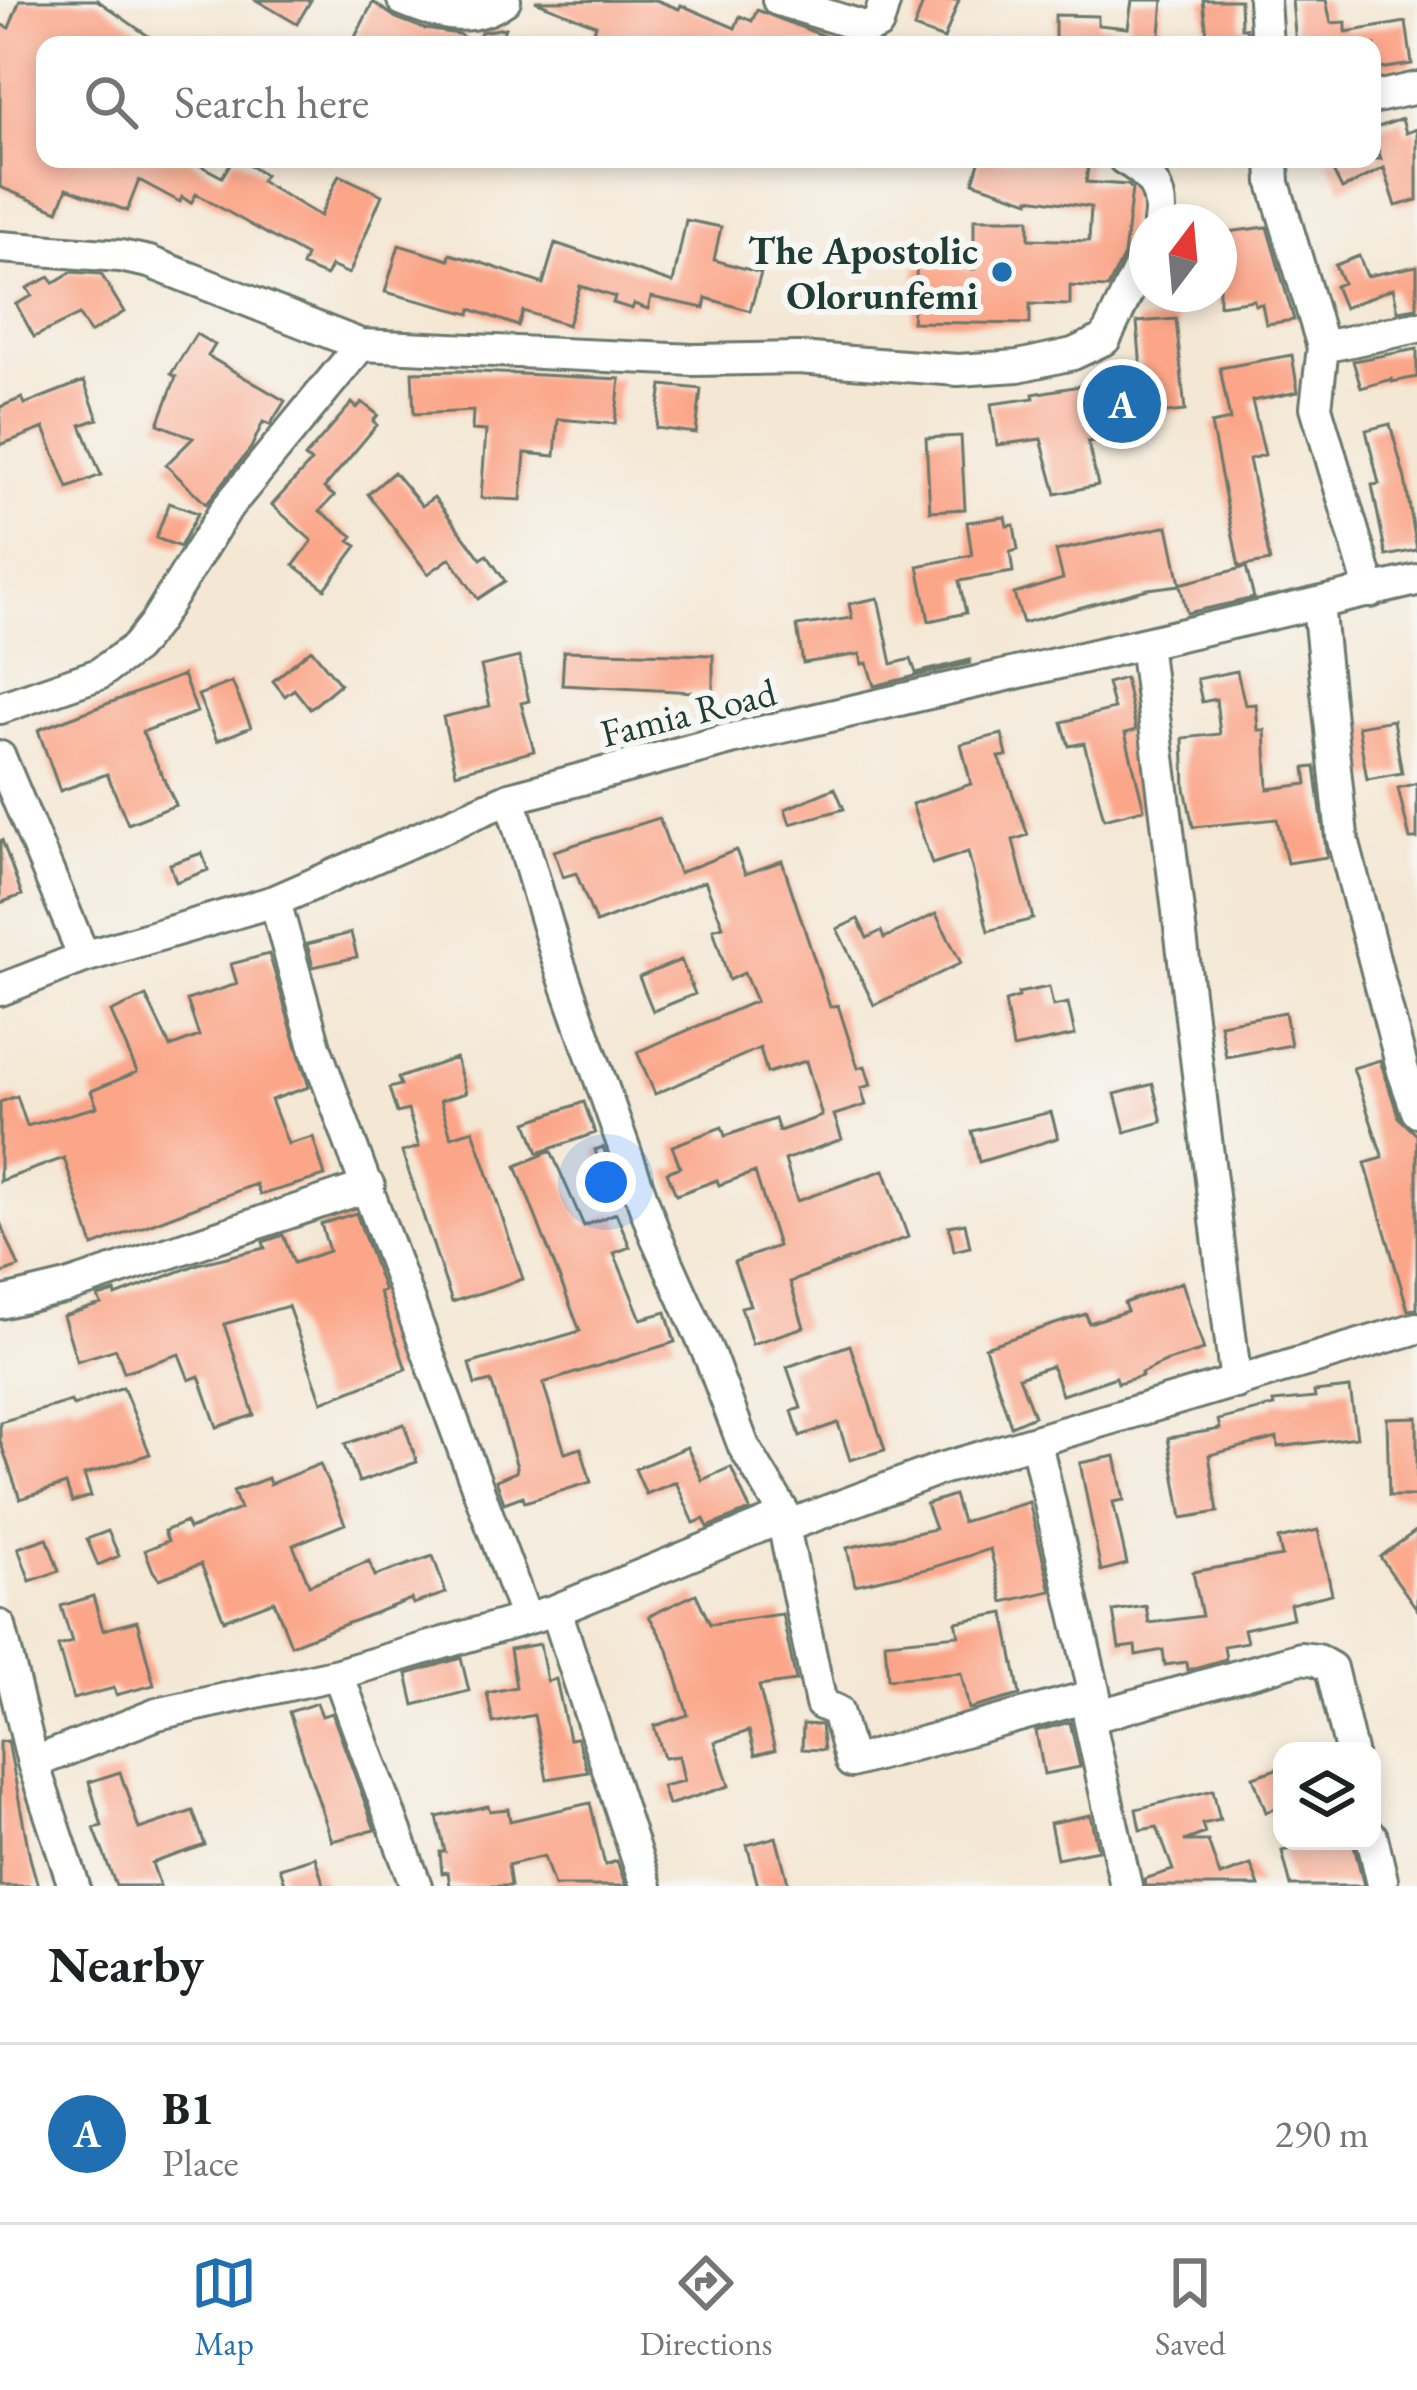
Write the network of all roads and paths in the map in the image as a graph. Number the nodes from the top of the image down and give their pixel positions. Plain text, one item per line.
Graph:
1 (403, 0) edge
2 (505, 0) edge
3 (778, 0) edge
4 (885, 0) edge
5 (1264, 0) edge
6 (870, 36) edge
7 (1266, 36) edge
8 (1417, 88) edge
9 (1381, 96) edge
10 (1139, 168) edge
11 (1273, 168) edge
12 (1162, 204) edge
13 (0, 247) edge
14 (1129, 289) edge
15 (1417, 327) edge
16 (361, 345) junction
17 (1323, 347) junction
18 (1417, 580) edge
19 (1371, 592) junction
20 (1318, 604) junction
21 (1145, 643) junction
22 (0, 708) edge
23 (0, 757) edge
24 (510, 798) junction
25 (275, 901) junction
26 (84, 957) junction
27 (0, 990) edge
28 (1417, 1111) edge
29 (369, 1186) junction
30 (0, 1304) edge
31 (1417, 1328) edge
32 (1236, 1383) junction
33 (1036, 1443) junction
34 (785, 1521) junction
35 (540, 1613) junction
36 (0, 1626) edge
37 (4, 1672) edge
38 (338, 1674) junction
39 (1092, 1707) junction
40 (1349, 1742) edge
41 (33, 1762) junction
42 (1375, 1850) edge
43 (1382, 1880) dead end
44 (74, 1886) edge
45 (416, 1886) edge
46 (646, 1886) edge
47 (1126, 1886) edge

1 - 2 street
3 - 6 street
4 - 6 street
5 - 7 street
8 - 9 street
10 - 12 street
11 - 17 street
13 - 16 street
14 - 16 street
15 - 17 street
16 - 22 street
17 - 19 street
18 - 19 street, Famia Road
19 - 20 street, Famia Road
20 - 21 street, Famia Road
20 - 28 street
21 - 24 street, Famia Road
21 - 32 street
23 - 26 street
24 - 25 street, Famia Road
24 - 34 street
25 - 26 street, Famia Road
25 - 29 street
26 - 27 street, Famia Road
29 - 30 street
29 - 35 street
31 - 32 street
32 - 33 street
33 - 34 street
33 - 39 street
34 - 35 street
34 - 39 street
35 - 38 street
35 - 46 street
36 - 37 street
37 - 41 street
38 - 41 street
38 - 45 street
39 - 40 street
39 - 47 street
41 - 44 street
42 - 43 street

